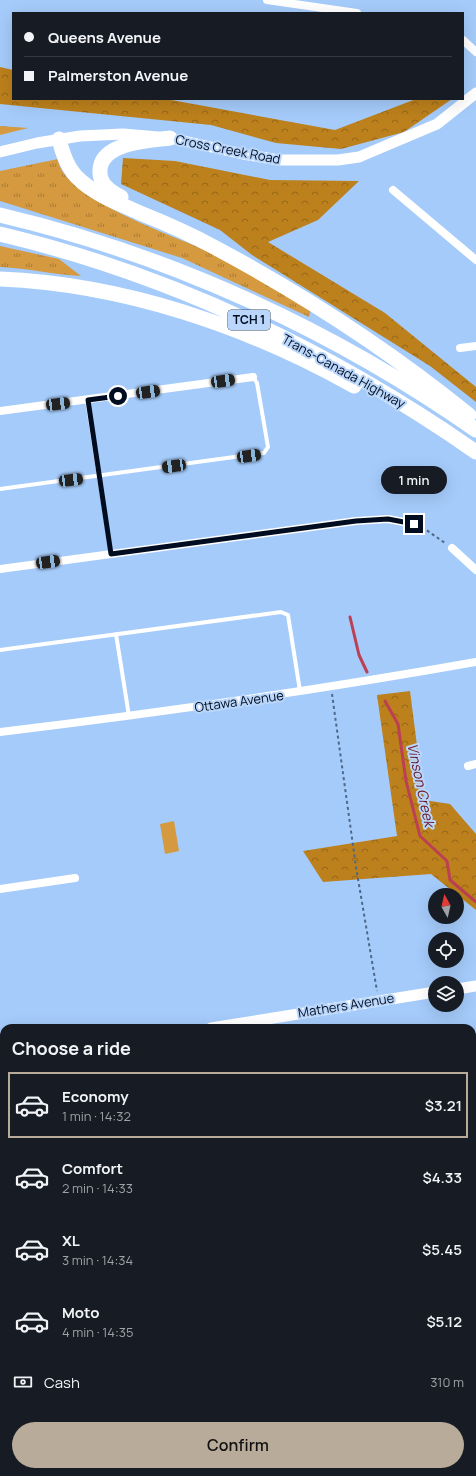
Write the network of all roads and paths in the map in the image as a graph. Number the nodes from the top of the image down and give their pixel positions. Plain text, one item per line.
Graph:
1 (267, 0) edge
2 (350, 12) edge
3 (464, 41) edge
4 (476, 52) edge
5 (476, 93) edge
6 (170, 138) junction
7 (59, 139) junction
8 (0, 152) edge
9 (393, 190) dead end
10 (0, 215) edge
11 (166, 224) junction
12 (0, 234) edge
13 (476, 260) edge
14 (0, 279) edge
15 (476, 346) edge
16 (460, 348) dead end
17 (253, 377) joint
18 (88, 400) junction
19 (0, 411) edge
20 (476, 420) edge
21 (476, 430) edge
22 (476, 452) edge
23 (476, 460) edge
24 (99, 477) junction
25 (0, 489) edge
26 (414, 524) joint
27 (452, 548) joint
28 (111, 554) junction
29 (0, 568) edge
30 (476, 570) edge
31 (116, 634) junction
32 (0, 650) edge
33 (476, 662) edge
34 (332, 687) junction
35 (300, 692) junction
36 (129, 716) junction
37 (0, 732) edge
38 (75, 878) dead end
39 (0, 889) edge
40 (476, 986) edge
41 (464, 988) edge
42 (428, 993) edge
43 (379, 1000) junction
44 (235, 1024) edge

1 - 2 street
3 - 4 street
5 - 6 street, Cross Creek Road
6 - 7 street, Cross Creek Road
6 - 11 highway
7 - 8 street, Cross Creek Road
7 - 11 highway
9 - 13 street
10 - 21 highway, Trans-Canada Highway / TCH 1
11 - 20 highway
12 - 22 highway, Trans-Canada Highway / TCH 1
14 - 23 highway
15 - 16 street
17 - 18 street
17 - 24 lane
18 - 19 street
18 - 24 lane
24 - 25 lane
24 - 28 lane
26 - 27 path
26 - 28 street
27 - 30 street
28 - 29 street
31 - 32 lane
31 - 35 lane
31 - 36 lane
33 - 34 street, Ottawa Avenue
34 - 35 street, Ottawa Avenue
34 - 43 path
35 - 36 street, Ottawa Avenue
36 - 37 street, Ottawa Avenue
38 - 39 street
40 - 41 street
42 - 43 street, Mathers Avenue
43 - 44 street, Mathers Avenue

